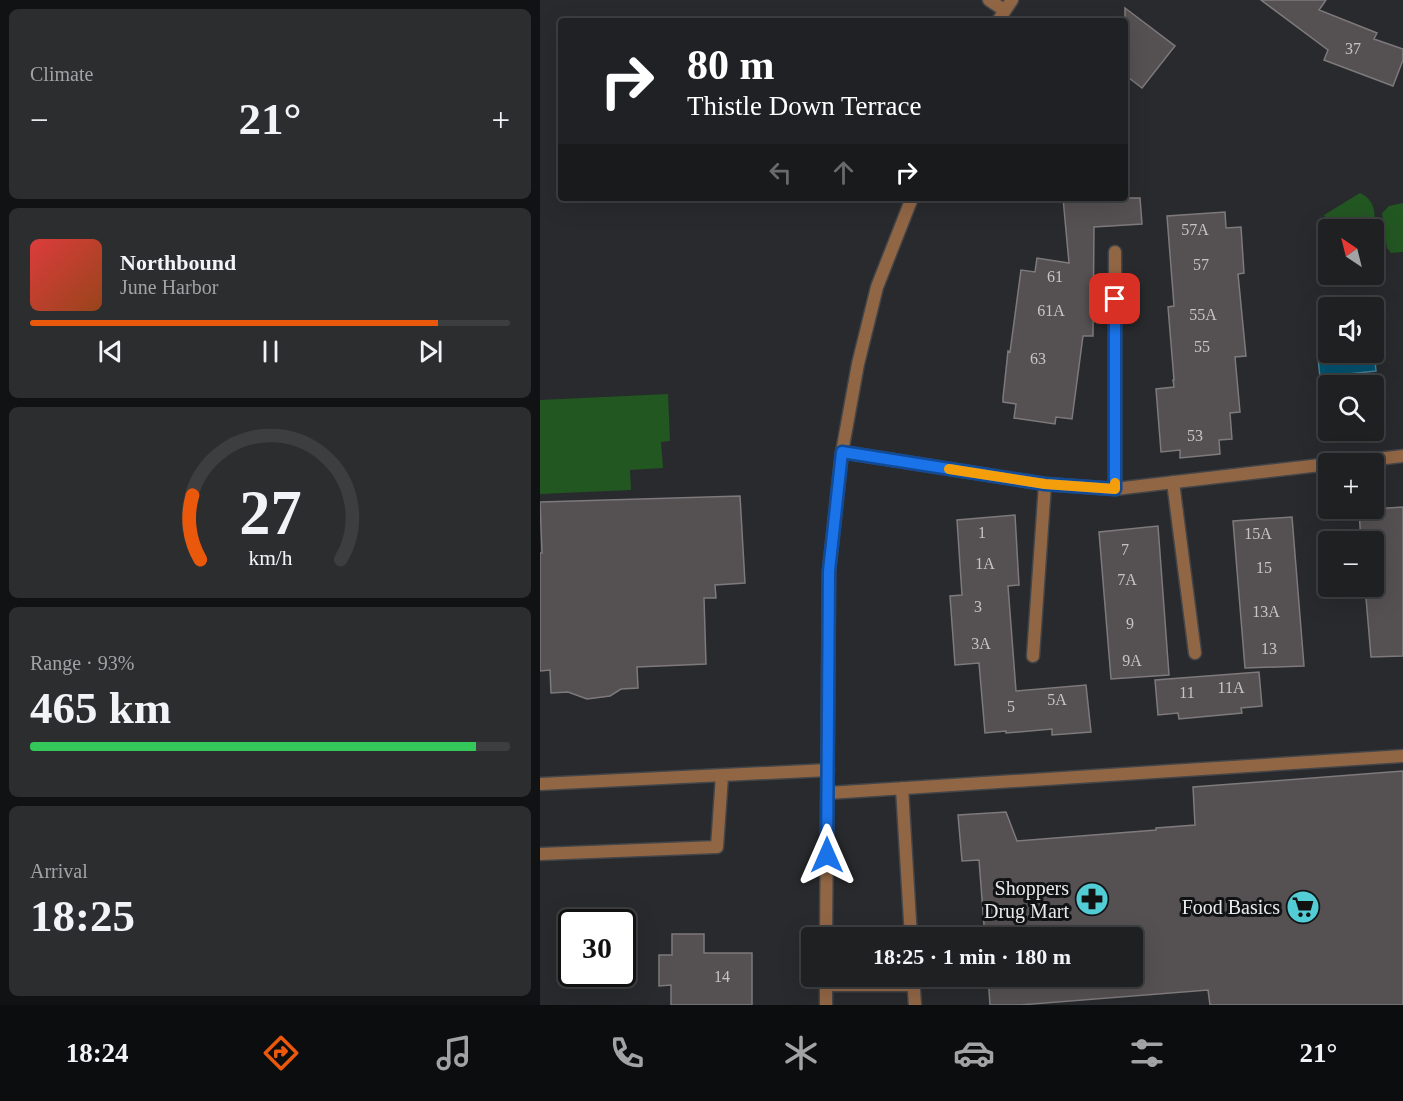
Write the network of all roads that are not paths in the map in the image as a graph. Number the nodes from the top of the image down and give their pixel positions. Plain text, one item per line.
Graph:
1 (989, 0) edge
2 (1005, 10) edge
3 (911, 201) edge
4 (1115, 252) dead end
5 (842, 452) junction
6 (1403, 456) edge
7 (1384, 458) edge
8 (1318, 465) edge
9 (1173, 482) junction
10 (1045, 484) junction
11 (1115, 489) junction
12 (1195, 653) dead end
13 (1033, 656) dead end
14 (1403, 756) edge
15 (828, 770) junction
16 (722, 776) junction
17 (540, 784) edge
18 (902, 788) junction
19 (828, 793) junction
20 (540, 854) edge
21 (826, 927) edge
22 (910, 927) edge
23 (826, 987) edge
24 (914, 987) edge
25 (826, 1005) edge
26 (915, 1005) edge

1 - 2 street
3 - 5 street
4 - 11 street
5 - 10 street
5 - 15 street
6 - 7 street
8 - 9 street
9 - 11 street
9 - 12 street
10 - 11 street
10 - 13 street
14 - 18 street
15 - 16 street
15 - 19 street
16 - 17 street
16 - 20 street
18 - 19 street
18 - 22 street
19 - 21 street
23 - 25 street
24 - 26 street

